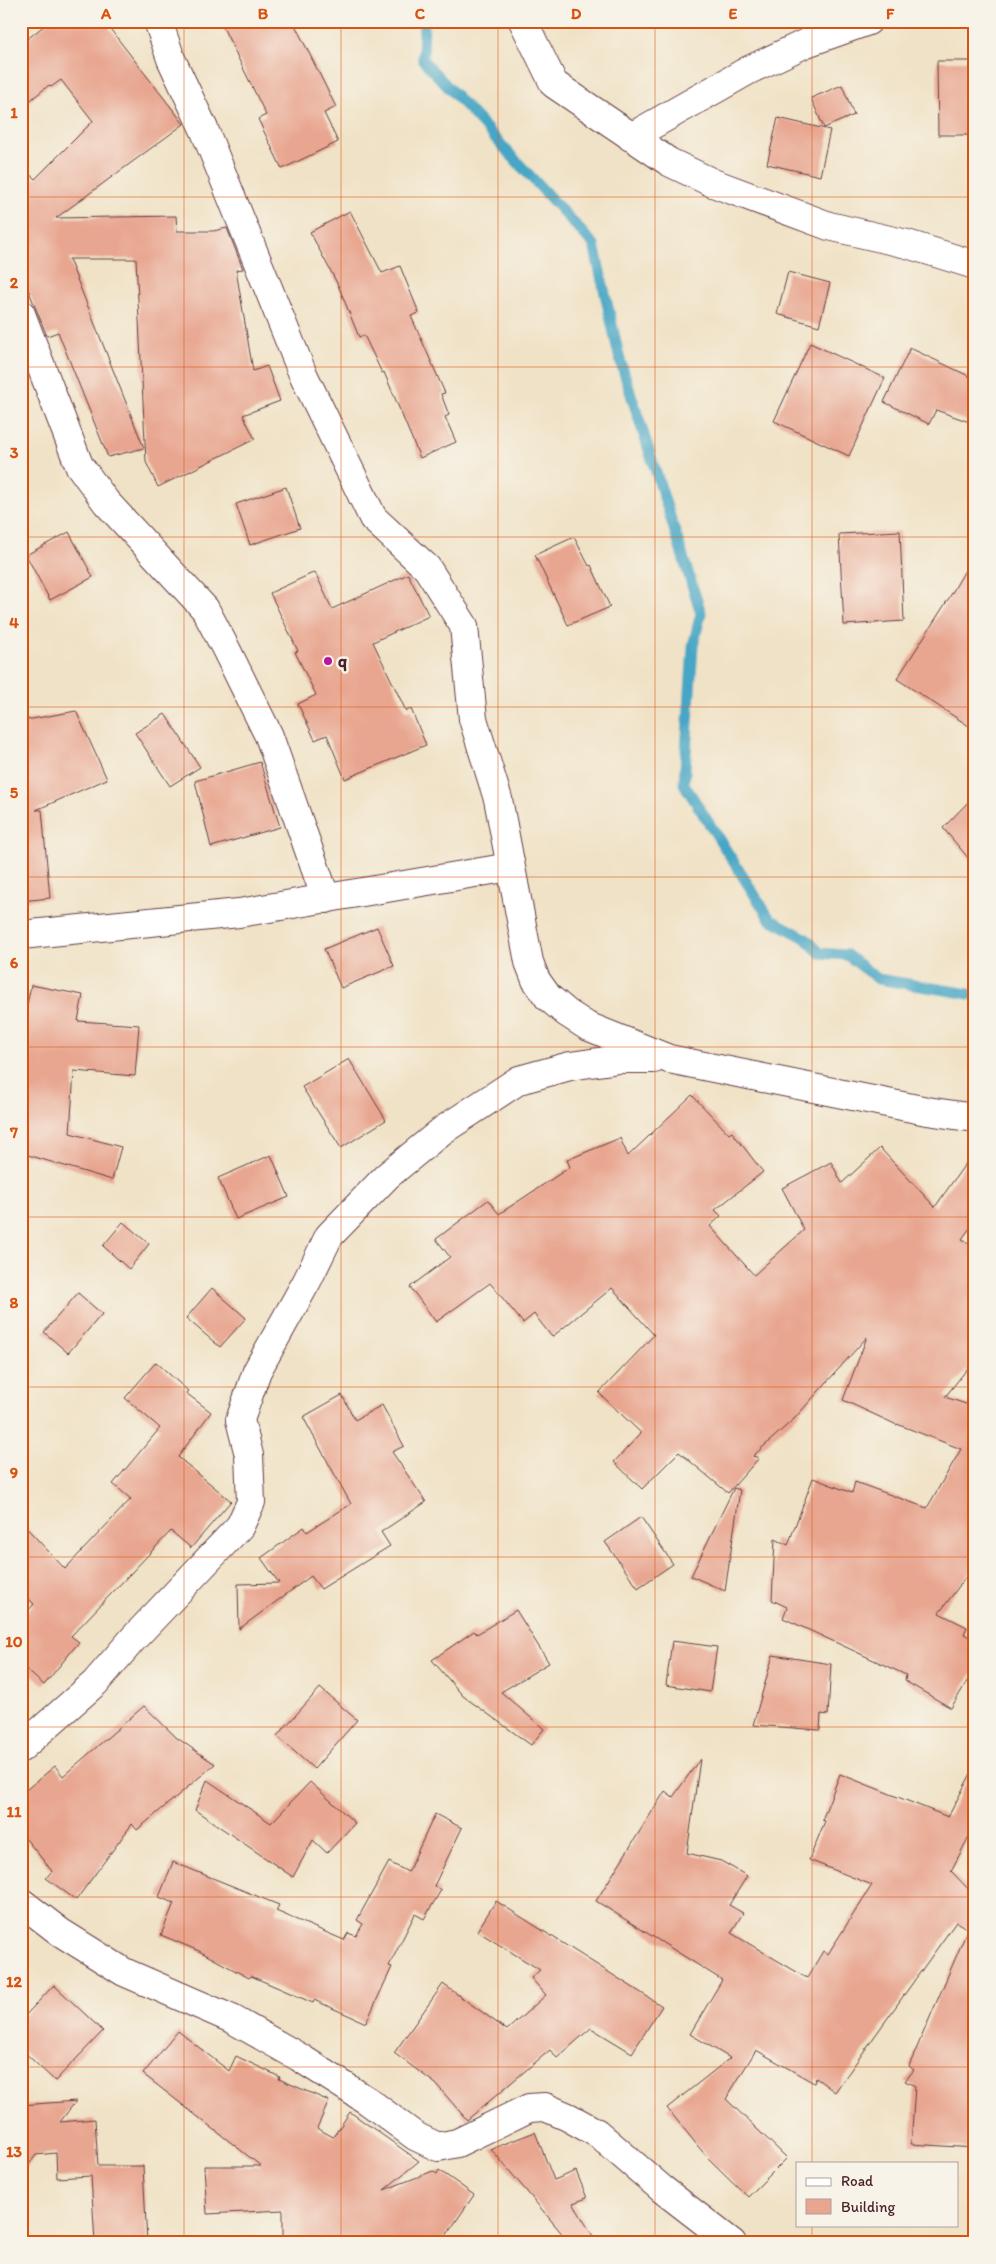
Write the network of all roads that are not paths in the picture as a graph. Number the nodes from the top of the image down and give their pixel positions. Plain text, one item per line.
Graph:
1 (158, 21) edge
2 (523, 21) edge
3 (868, 21) edge
4 (631, 137) junction
5 (975, 265) edge
6 (21, 314) edge
7 (510, 867) junction
8 (326, 900) junction
9 (21, 935) edge
10 (669, 1059) junction
11 (975, 1118) edge
12 (21, 1748) edge
13 (21, 1902) edge
14 (732, 2243) edge

1 - 7 street
2 - 4 street
3 - 4 street
4 - 5 street
6 - 8 street
7 - 8 street
7 - 10 street
8 - 9 street
10 - 11 street
10 - 12 street
13 - 14 street

